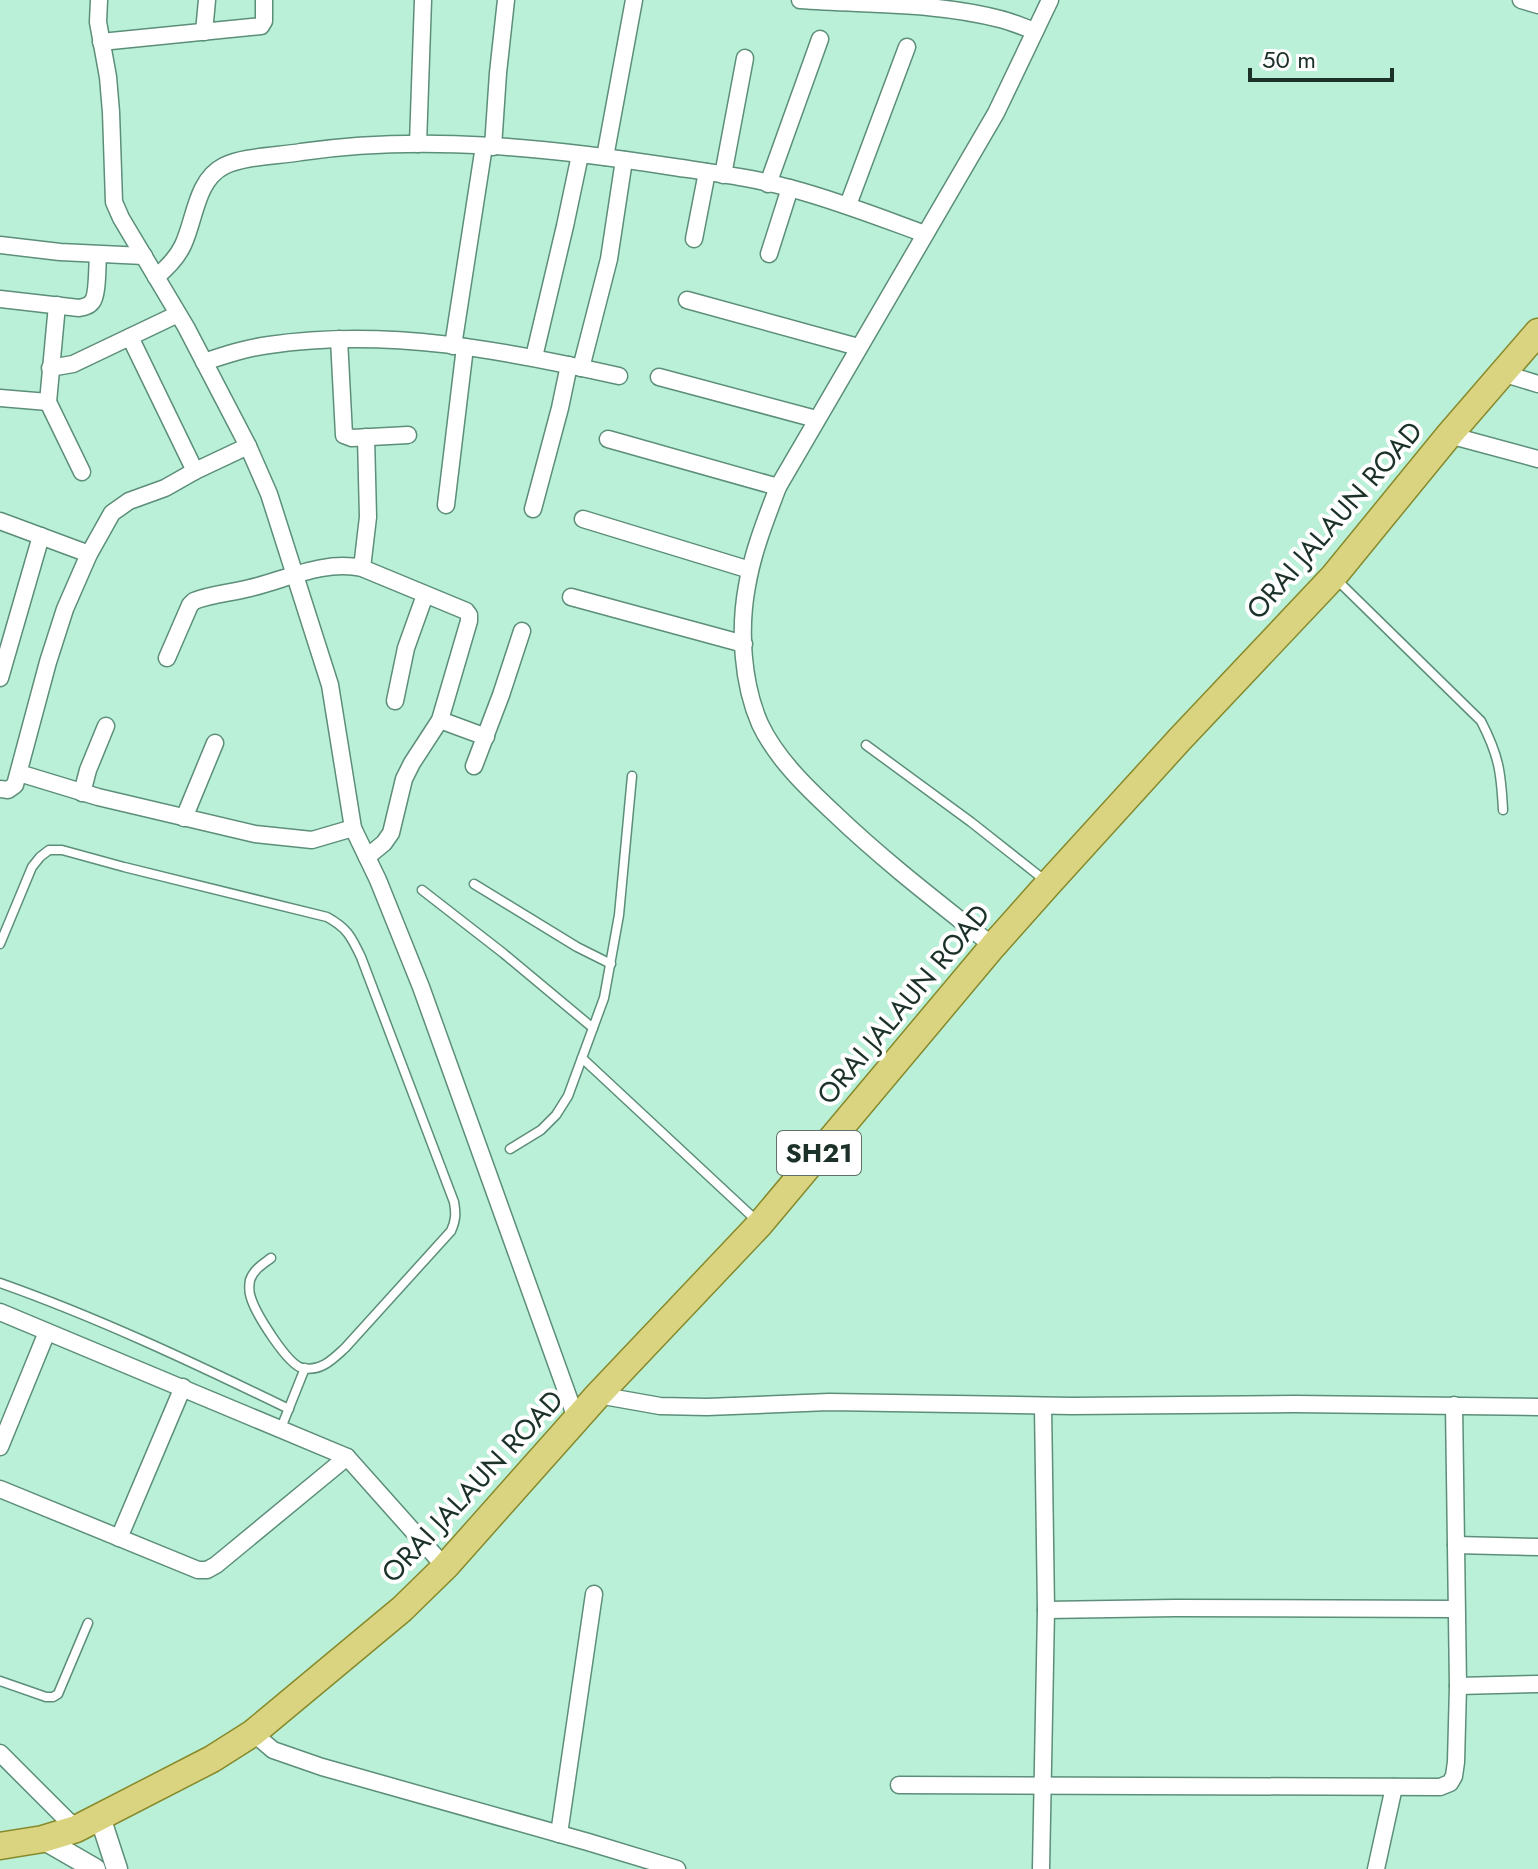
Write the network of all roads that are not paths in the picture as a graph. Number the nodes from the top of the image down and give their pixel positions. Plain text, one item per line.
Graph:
1 (99, 0) edge
2 (207, 0) edge
3 (264, 0) edge
4 (423, 0) edge
5 (506, 0) edge
6 (634, 0) edge
7 (800, 0) edge
8 (1050, 0) edge
9 (1521, 0) edge
10 (1538, 5) edge
11 (1035, 31) junction
12 (204, 32) junction
13 (820, 39) dead end
14 (101, 42) junction
15 (907, 47) dead end
16 (745, 58) dead end
17 (418, 144) junction
18 (488, 146) junction
19 (580, 155) junction
20 (605, 157) junction
21 (624, 160) junction
22 (715, 174) junction
23 (768, 184) junction
24 (790, 188) junction
25 (848, 205) junction
26 (925, 234) junction
27 (694, 239) dead end
28 (0, 245) edge
29 (769, 254) dead end
30 (98, 255) junction
31 (144, 256) junction
32 (156, 277) junction
33 (0, 299) edge
34 (687, 300) dead end
35 (57, 305) junction
36 (178, 314) junction
37 (1538, 332) edge
38 (130, 337) junction
39 (339, 339) junction
40 (459, 346) junction
41 (858, 347) junction
42 (534, 357) junction
43 (204, 362) junction
44 (575, 366) junction
45 (50, 368) junction
46 (1502, 373) junction
47 (619, 376) dead end
48 (659, 377) dead end
49 (1538, 384) edge
50 (0, 398) edge
51 (48, 402) junction
52 (816, 419) junction
53 (408, 435) dead end
54 (1449, 435) junction
55 (366, 437) junction
56 (608, 439) dead end
57 (248, 446) junction
58 (1538, 459) edge
59 (195, 471) junction
60 (82, 472) dead end
61 (778, 487) junction
62 (446, 505) dead end
63 (533, 509) dead end
64 (583, 519) dead end
65 (0, 521) edge
66 (41, 536) junction
67 (89, 554) junction
68 (362, 568) junction
69 (750, 570) junction
70 (296, 575) junction
71 (1333, 577) junction
72 (425, 595) junction
73 (571, 597) dead end
74 (522, 631) dead end
75 (744, 644) junction
76 (167, 658) dead end
77 (0, 678) edge
78 (395, 701) dead end
79 (440, 720) junction
80 (106, 726) dead end
81 (486, 737) junction
82 (215, 743) dead end
83 (866, 745) dead end
84 (474, 766) dead end
85 (19, 773) junction
86 (632, 776) dead end
87 (0, 789) edge
88 (82, 793) junction
89 (1503, 810) dead end
90 (184, 818) junction
91 (353, 828) junction
92 (367, 857) junction
93 (1049, 883) junction
94 (474, 884) dead end
95 (422, 890) dead end
96 (0, 944) edge
97 (993, 946) junction
98 (611, 964) junction
99 (593, 1028) junction
100 (582, 1058) junction
101 (510, 1149) dead end
102 (760, 1224) junction
103 (271, 1258) dead end
104 (0, 1283) edge
105 (0, 1312) edge
106 (47, 1332) junction
107 (305, 1368) junction
108 (183, 1387) junction
109 (598, 1395) junction
110 (1454, 1405) junction
111 (1043, 1406) junction
112 (1538, 1407) edge
113 (289, 1409) junction
114 (577, 1421) junction
115 (281, 1428) junction
116 (0, 1447) edge
117 (347, 1457) junction
118 (0, 1489) edge
119 (119, 1538) junction
120 (1456, 1545) junction
121 (1538, 1547) edge
122 (445, 1567) junction
123 (594, 1594) dead end
124 (1456, 1609) junction
125 (1046, 1610) junction
126 (88, 1623) dead end
127 (0, 1681) edge
128 (1538, 1684) edge
129 (1458, 1686) junction
130 (253, 1733) junction
131 (0, 1753) edge
132 (899, 1785) dead end
133 (1043, 1786) junction
134 (1394, 1787) junction
135 (100, 1817) junction
136 (76, 1829) junction
137 (559, 1834) junction
138 (43, 1839) junction
139 (0, 1846) edge
140 (95, 1869) edge
141 (117, 1869) edge
142 (677, 1869) edge
143 (1041, 1869) edge
144 (1376, 1869) edge

1 - 14 street
2 - 12 street
3 - 12 street
4 - 17 street
5 - 18 street
6 - 20 street
7 - 11 street
8 - 11 street
9 - 10 street
11 - 26 street
12 - 14 street
13 - 23 street
14 - 31 street
15 - 25 street
16 - 22 street
17 - 18 street
17 - 32 street
18 - 19 street
18 - 40 street
19 - 20 street
19 - 42 street
20 - 21 street
21 - 22 street
21 - 44 street
22 - 23 street
22 - 27 street
23 - 24 street
24 - 25 street
24 - 29 street
25 - 26 street
26 - 41 street
28 - 30 street
30 - 31 street
30 - 35 street
31 - 32 street
32 - 36 street
33 - 35 street
34 - 41 street
35 - 45 street
36 - 38 street
36 - 43 street
37 - 46 main road, ORAI JALAUN ROAD / SH21
38 - 45 street
38 - 59 street
39 - 40 street
39 - 43 street
39 - 55 street
40 - 42 street
40 - 62 street
41 - 52 street
42 - 44 street
43 - 57 street
44 - 47 street
44 - 63 street
45 - 51 street
46 - 49 street
46 - 54 main road, ORAI JALAUN ROAD / SH21
48 - 52 street
50 - 51 street
51 - 60 street
52 - 61 street
53 - 55 street
54 - 58 street
54 - 71 main road, ORAI JALAUN ROAD / SH21
55 - 68 street
56 - 61 street
57 - 59 street
57 - 70 street
59 - 67 street
61 - 69 street
64 - 69 street
65 - 66 street
66 - 67 street
66 - 77 street
67 - 85 street
68 - 70 street
68 - 72 street
69 - 75 street
70 - 76 street
70 - 91 street
71 - 89 lane
71 - 93 main road, ORAI JALAUN ROAD / SH21
72 - 78 street
72 - 79 street
73 - 75 street
74 - 81 street
75 - 97 street
79 - 81 street
79 - 92 street
80 - 88 street
81 - 84 street
82 - 90 street
83 - 93 lane
85 - 87 street
85 - 88 street
86 - 98 lane
88 - 90 street
90 - 91 street
91 - 92 street
92 - 114 street
93 - 97 main road, ORAI JALAUN ROAD / SH21
94 - 98 lane
95 - 99 lane
96 - 107 lane
97 - 102 main road, ORAI JALAUN ROAD / SH21
98 - 99 lane
99 - 100 lane
100 - 101 lane
100 - 102 lane
102 - 109 main road, ORAI JALAUN ROAD / SH21
103 - 107 lane
104 - 113 lane
105 - 106 street
106 - 108 street
106 - 116 street
107 - 113 lane
108 - 115 street
108 - 119 street
109 - 111 street
109 - 114 main road, ORAI JALAUN ROAD / SH21
110 - 111 street
110 - 112 street
110 - 120 street
111 - 125 street
113 - 115 lane
114 - 122 main road, ORAI JALAUN ROAD / SH21
115 - 117 street
117 - 119 street
117 - 122 street
118 - 119 street
120 - 121 street
120 - 124 street
122 - 130 main road, ORAI JALAUN ROAD / SH21
123 - 137 street
124 - 125 street
124 - 129 street
125 - 133 street
126 - 127 lane
128 - 129 street
129 - 134 street
130 - 135 main road, ORAI JALAUN ROAD / SH21
130 - 137 street
131 - 136 street
132 - 133 street
133 - 134 street
133 - 143 street
134 - 144 street
135 - 136 main road, ORAI JALAUN ROAD / SH21
135 - 141 street
136 - 138 main road, ORAI JALAUN ROAD / SH21
137 - 142 street
138 - 139 main road, ORAI JALAUN ROAD / SH21
138 - 140 street

